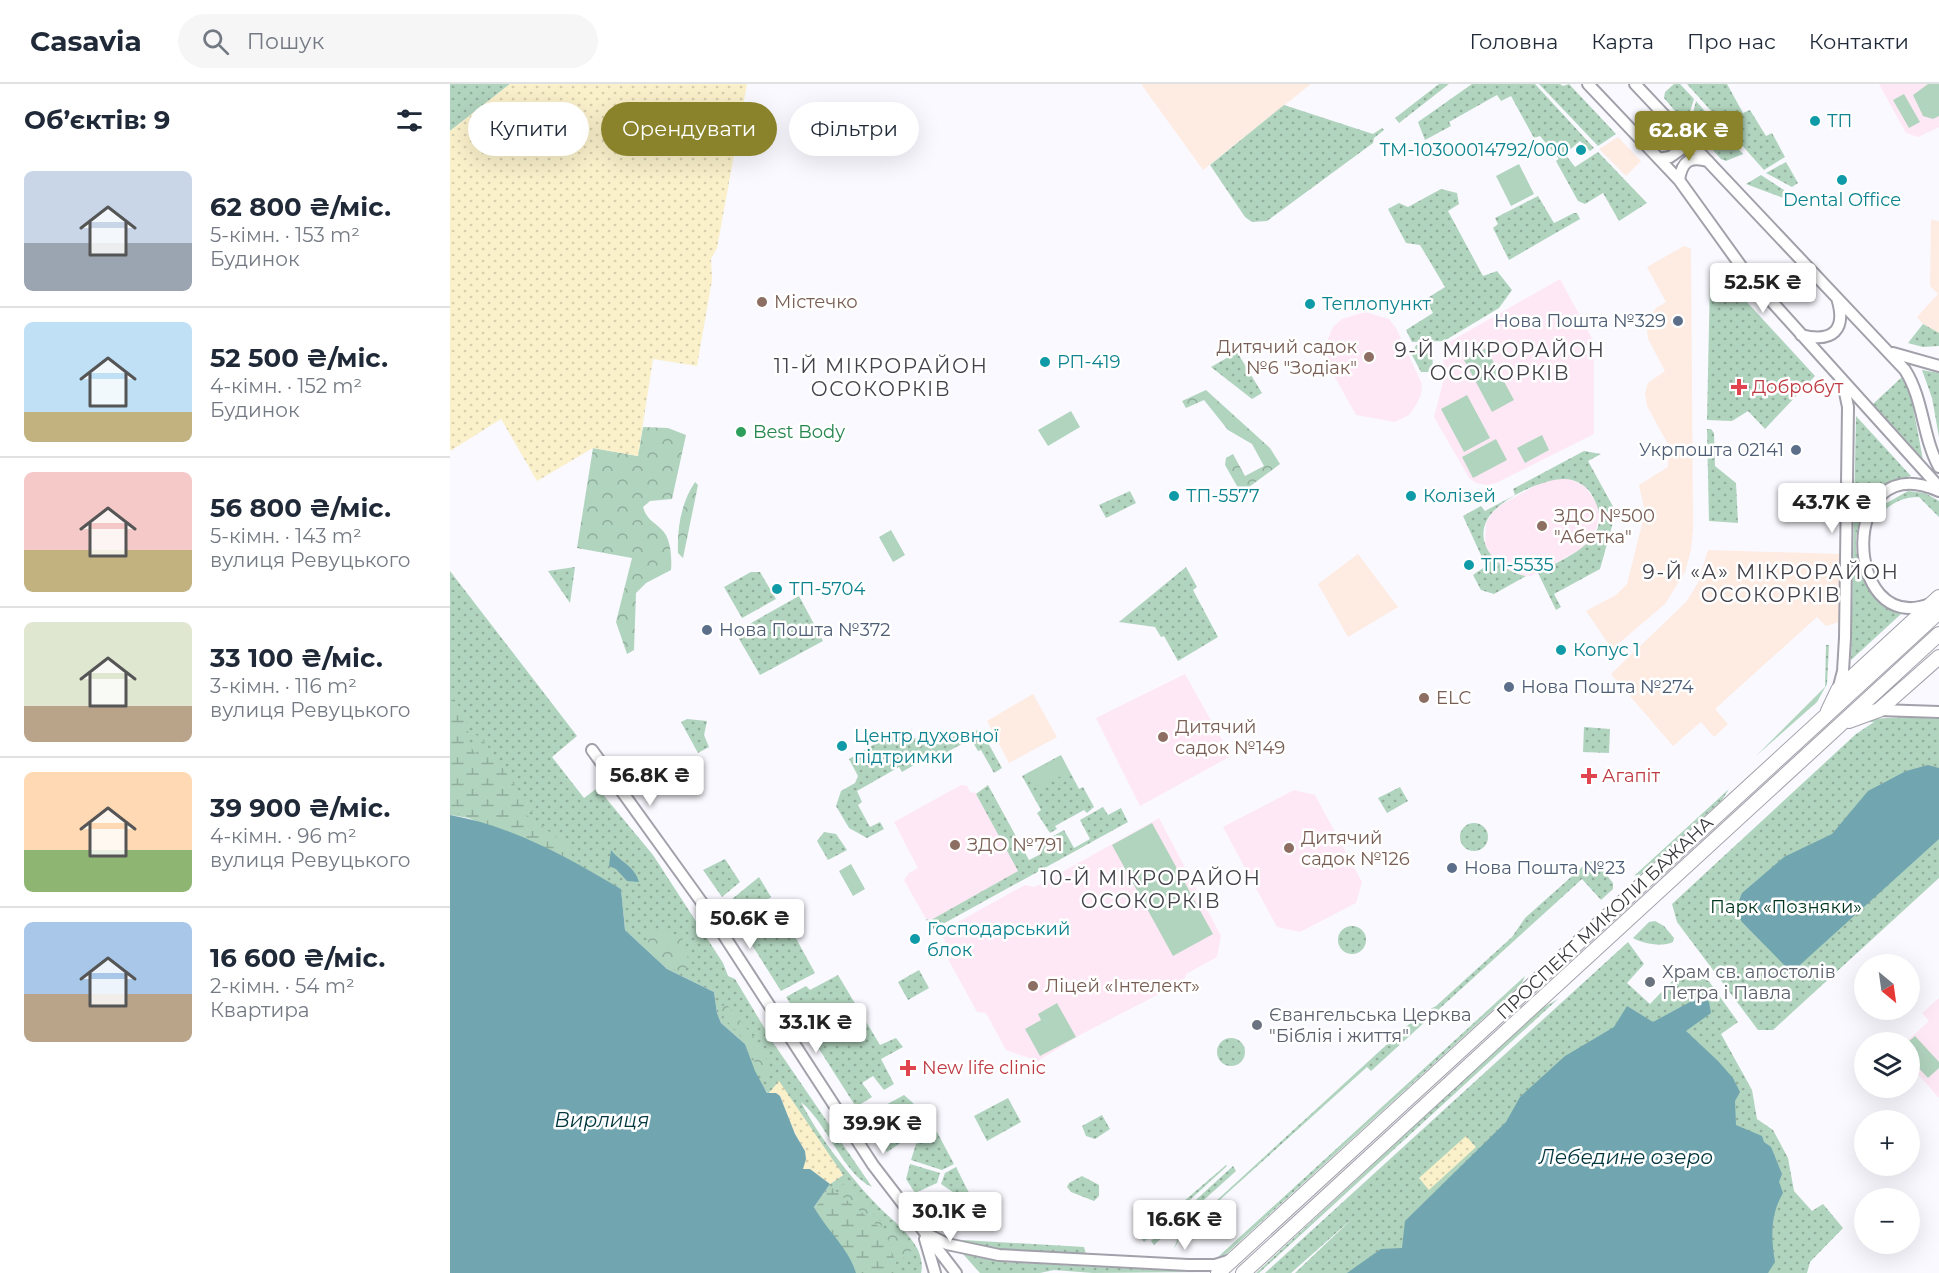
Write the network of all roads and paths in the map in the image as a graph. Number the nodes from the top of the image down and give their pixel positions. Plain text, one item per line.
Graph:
1 (1588, 84) edge
2 (1635, 84) edge
3 (1683, 133) junction
4 (1659, 159) junction
5 (1708, 161) junction
6 (1679, 180) junction
7 (1837, 297) junction
8 (1801, 335) junction
9 (1891, 353) junction
10 (1939, 366) edge
11 (1842, 380) junction
12 (1939, 467) edge
13 (1939, 489) edge
14 (1937, 604) edge
15 (1939, 634) edge
16 (1939, 657) edge
17 (1838, 690) junction
18 (1879, 710) junction
19 (1939, 712) edge
20 (1827, 716) junction
21 (1839, 726) junction
22 (592, 750) dead end
23 (922, 1230) junction
24 (1233, 1260) junction
25 (935, 1273) edge
26 (956, 1273) edge
27 (1218, 1273) edge
28 (1243, 1273) edge

1 - 4 street
2 - 3 street
3 - 4 street
3 - 5 street
4 - 6 street
5 - 6 street
5 - 7 street
6 - 8 street
7 - 8 street
7 - 9 street
8 - 11 street
9 - 10 street
9 - 12 street
11 - 13 street
11 - 17 street
13 - 14 street
14 - 17 highway
14 - 20 highway, ПРОСПЕКТ МИКОЛИ БАЖАНА
15 - 21 highway, ПРОСПЕКТ МИКОЛИ БАЖАНА
16 - 18 highway
17 - 20 highway
18 - 19 street
18 - 21 highway
20 - 24 highway, ПРОСПЕКТ МИКОЛИ БАЖАНА
21 - 28 highway, ПРОСПЕКТ МИКОЛИ БАЖАНА
22 - 23 street
23 - 24 street
23 - 25 street
23 - 26 street
24 - 27 highway, ПРОСПЕКТ МИКОЛИ БАЖАНА

